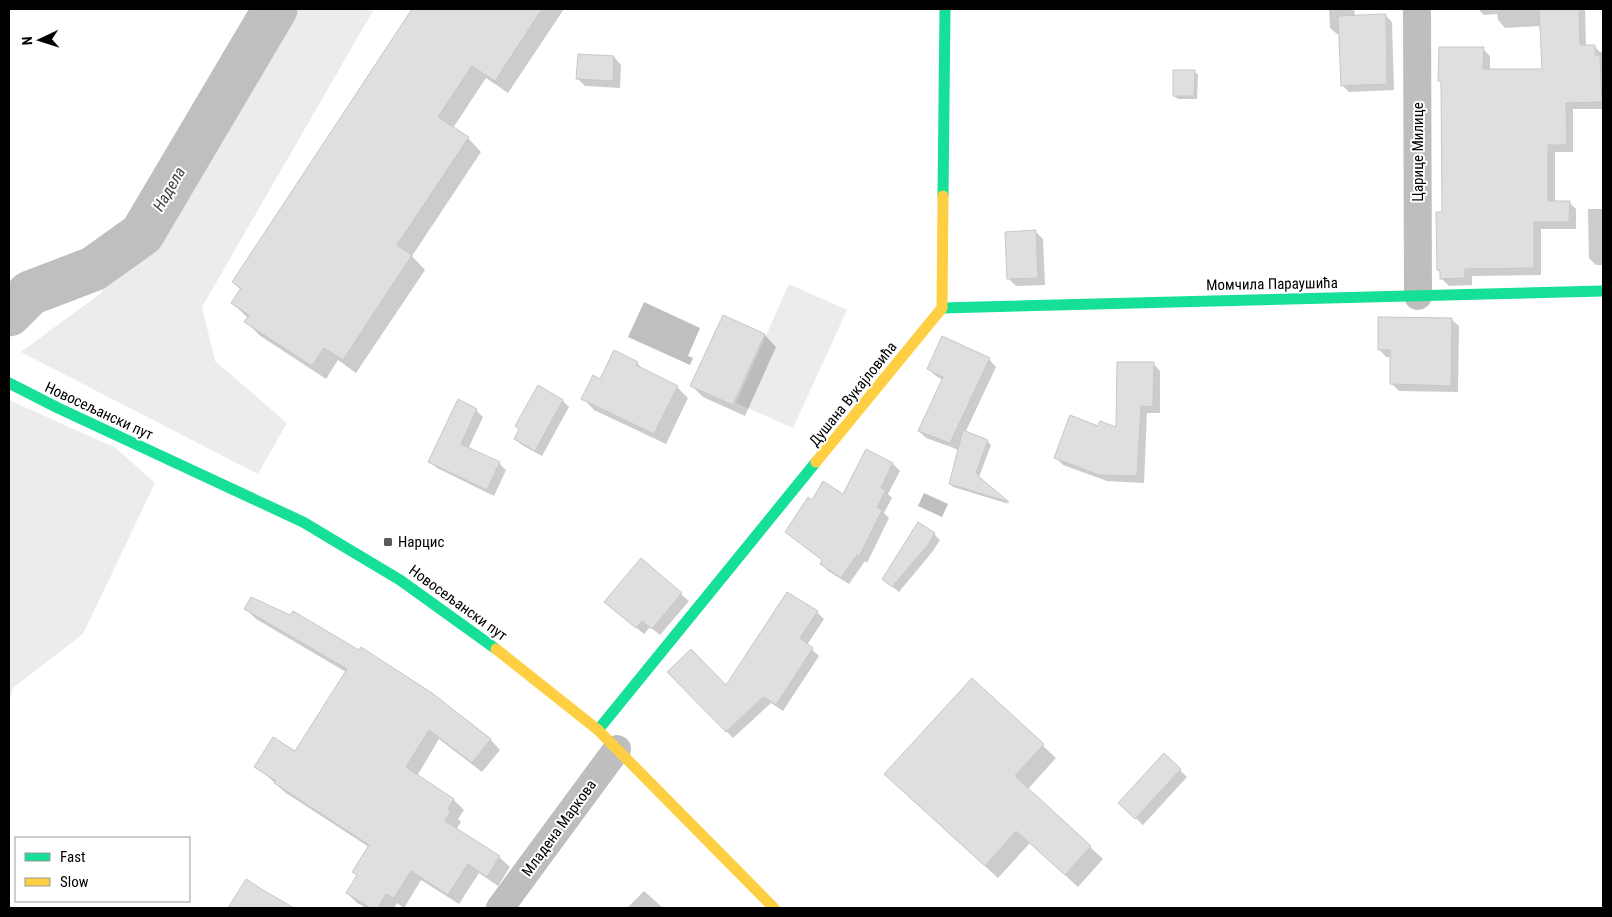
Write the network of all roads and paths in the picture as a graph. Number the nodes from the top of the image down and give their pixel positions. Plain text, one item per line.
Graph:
1 (945, 9) edge
2 (1417, 9) edge
3 (1603, 291) edge
4 (1418, 296) junction
5 (942, 308) junction
6 (9, 383) edge
7 (608, 740) junction
8 (500, 908) edge
9 (774, 908) edge

1 - 5 street
2 - 4 street, Царице Милице
3 - 4 street, Момчила Параушића
4 - 5 street, Момчила Параушића
5 - 7 street, Душана Вукајловића
6 - 7 street, Новосељански пут
7 - 8 street, Младена Маркова
7 - 9 street, Новосељански пут

